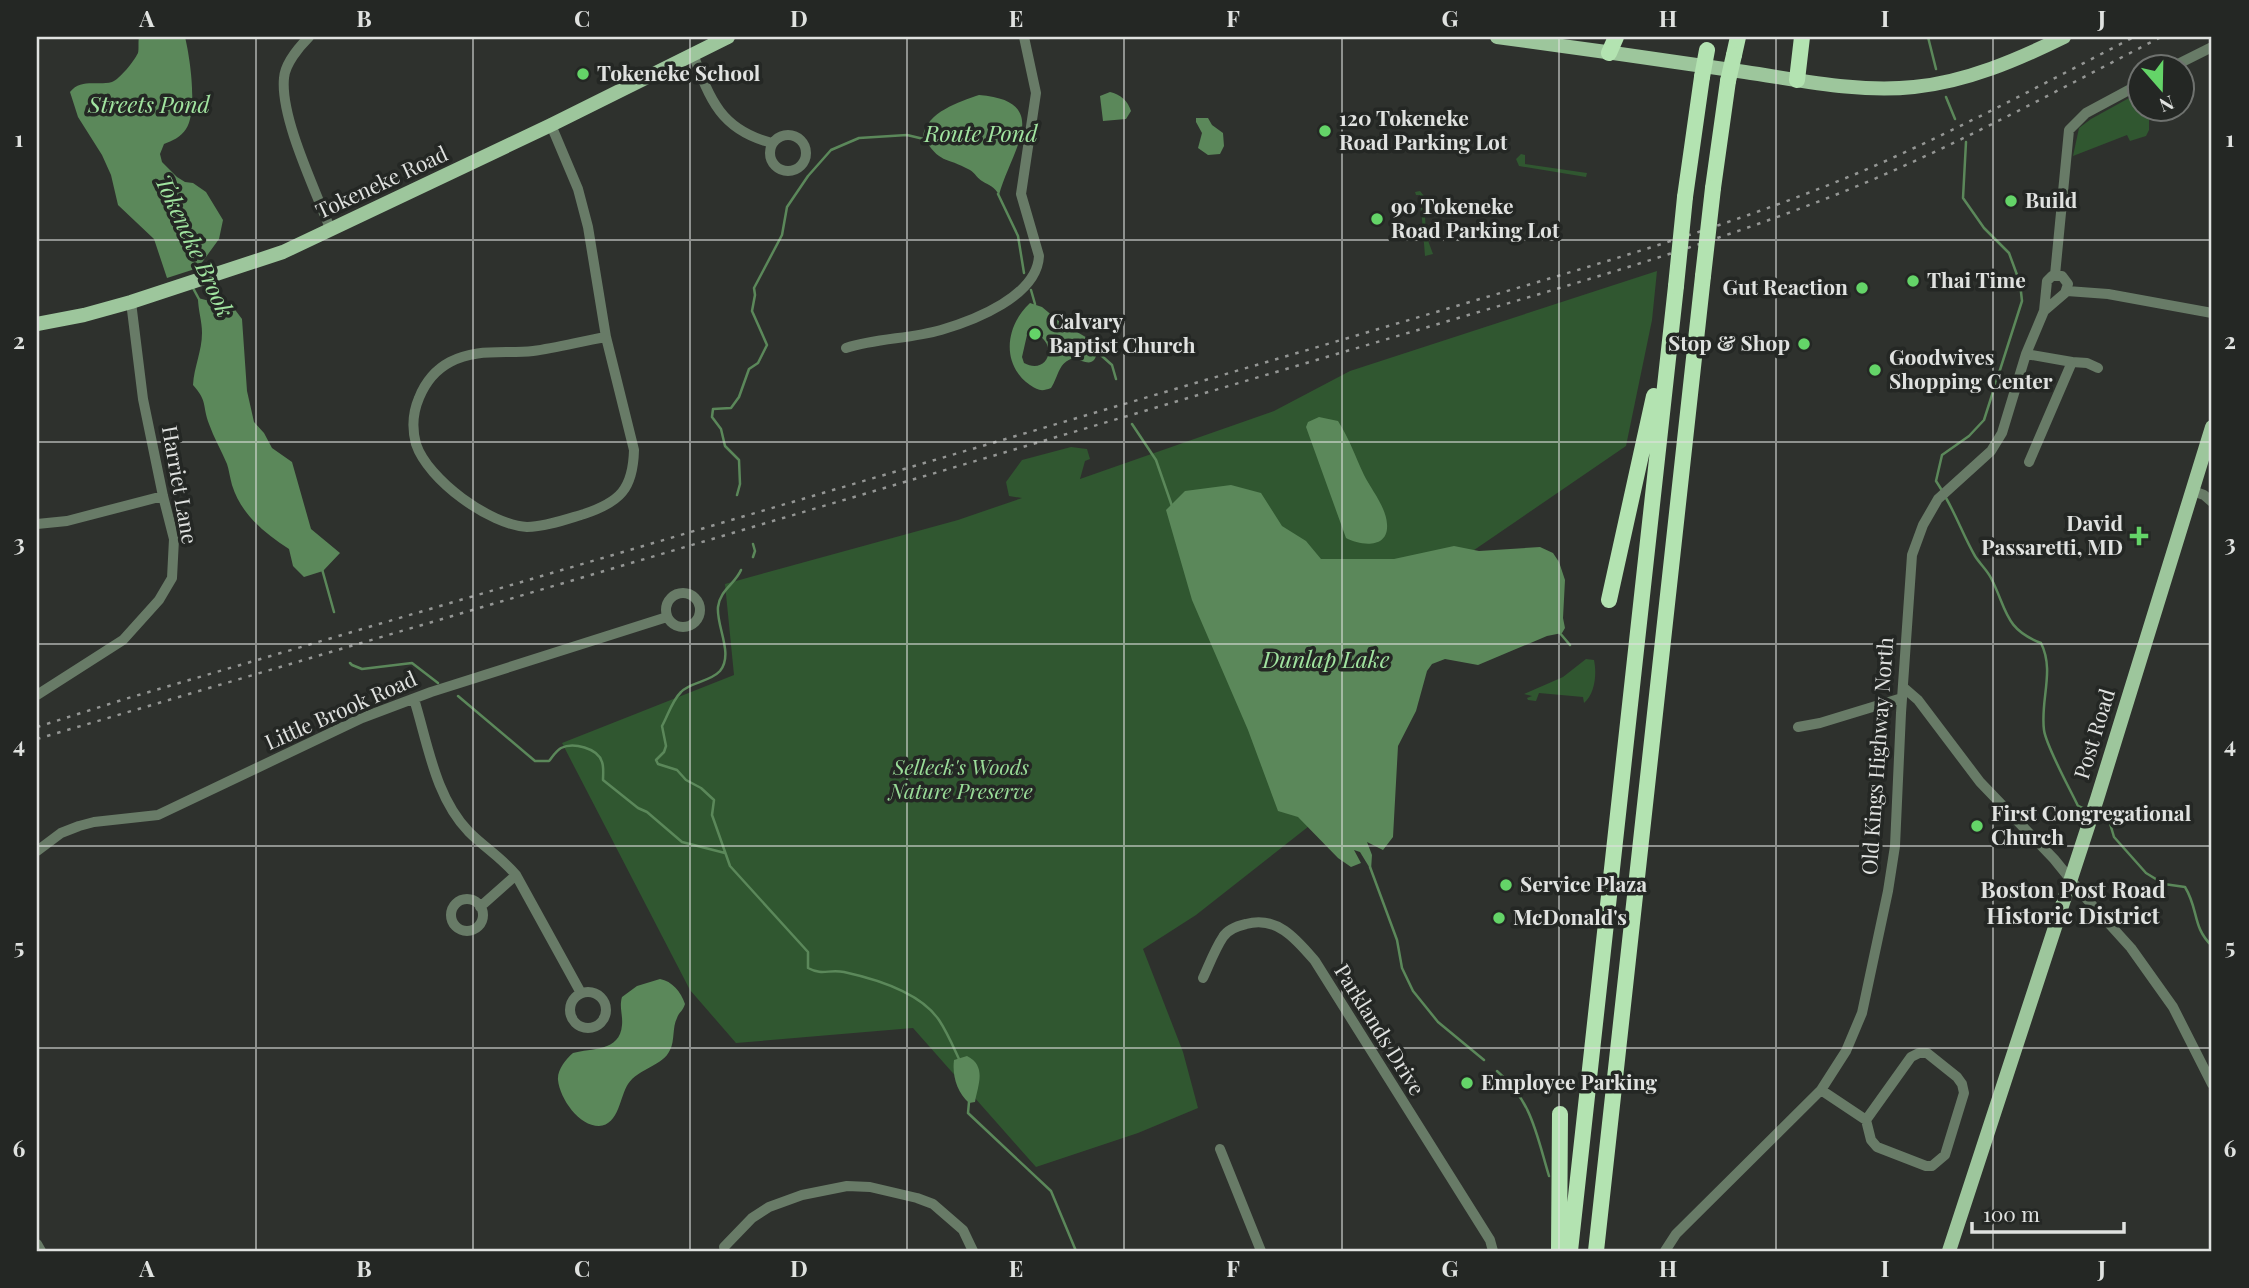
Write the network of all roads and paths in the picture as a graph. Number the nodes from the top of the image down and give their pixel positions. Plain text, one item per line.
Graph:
1 (309, 37) edge
2 (728, 37) edge
3 (1024, 37) edge
4 (1497, 37) edge
5 (1616, 37) edge
6 (1738, 37) edge
7 (1802, 37) edge
8 (2064, 37) edge
9 (1709, 43) edge
10 (2212, 47) edge
11 (1609, 52) junction
12 (693, 54) junction
13 (2196, 55) edge
14 (1797, 80) junction
15 (2126, 92) edge
16 (551, 125) junction
17 (772, 143) dead end
18 (331, 231) junction
19 (2055, 275) junction
20 (2047, 291) junction
21 (1675, 292) junction
22 (2063, 294) junction
23 (131, 302) junction
24 (2044, 311) junction
25 (2212, 313) edge
26 (37, 324) edge
27 (606, 337) junction
28 (846, 348) dead end
29 (2026, 354) junction
30 (2072, 362) junction
31 (2098, 368) dead end
32 (2212, 427) edge
33 (2029, 462) dead end
34 (2193, 491) junction
35 (163, 496) junction
36 (2212, 502) edge
37 (37, 524) edge
38 (1609, 600) dead end
39 (667, 617) dead end
40 (1902, 693) junction
41 (37, 695) edge
42 (414, 699) junction
43 (1798, 727) dead end
44 (37, 851) edge
45 (516, 875) junction
46 (2070, 878) junction
47 (480, 907) dead end
48 (1203, 978) dead end
49 (581, 993) dead end
50 (2211, 1080) edge
51 (1821, 1090) junction
52 (1560, 1114) dead end
53 (1866, 1120) junction
54 (1220, 1149) dead end
55 (37, 1244) edge
56 (724, 1247) dead end
57 (41, 1251) edge
58 (973, 1251) edge
59 (1261, 1251) edge
60 (1493, 1251) edge
61 (1559, 1251) edge
62 (1570, 1251) edge
63 (1596, 1251) edge
64 (1665, 1251) edge
65 (1949, 1251) edge

1 - 18 street
2 - 12 main road, Tokeneke Road
3 - 28 street
4 - 11 main road
5 - 11 highway
6 - 63 highway, bridge
7 - 14 highway
8 - 14 main road
9 - 21 highway, bridge
10 - 13 street
11 - 14 main road
12 - 16 main road, Tokeneke Road
12 - 17 street
15 - 19 street, Old Kings Highway North
16 - 18 main road, Tokeneke Road
16 - 27 street
18 - 23 main road, Tokeneke Road
19 - 20 street, Old Kings Highway North
19 - 22 street
20 - 22 street
20 - 24 street, Old Kings Highway North
21 - 38 highway
21 - 62 highway
22 - 24 street, Old Kings Highway North
22 - 25 street
23 - 26 main road, Tokeneke Road
23 - 35 street, Harriet Lane
24 - 29 street, Old Kings Highway North
27 - 27 street
29 - 30 street
29 - 40 street, Old Kings Highway North
30 - 31 street
30 - 33 street
32 - 34 main road, Post Road
34 - 36 street
34 - 46 main road, Post Road
35 - 37 street
35 - 41 street, Harriet Lane
39 - 42 street, Little Brook Road
40 - 43 street
40 - 46 street
40 - 51 street, Old Kings Highway North
42 - 44 street, Little Brook Road
42 - 45 street
45 - 47 street
45 - 49 street
46 - 50 street
46 - 65 main road, Post Road
48 - 60 street, Parklands Drive
51 - 53 street
51 - 64 street, Old Kings Highway North
52 - 61 highway
53 - 53 street
54 - 59 street
55 - 57 street
56 - 58 street

